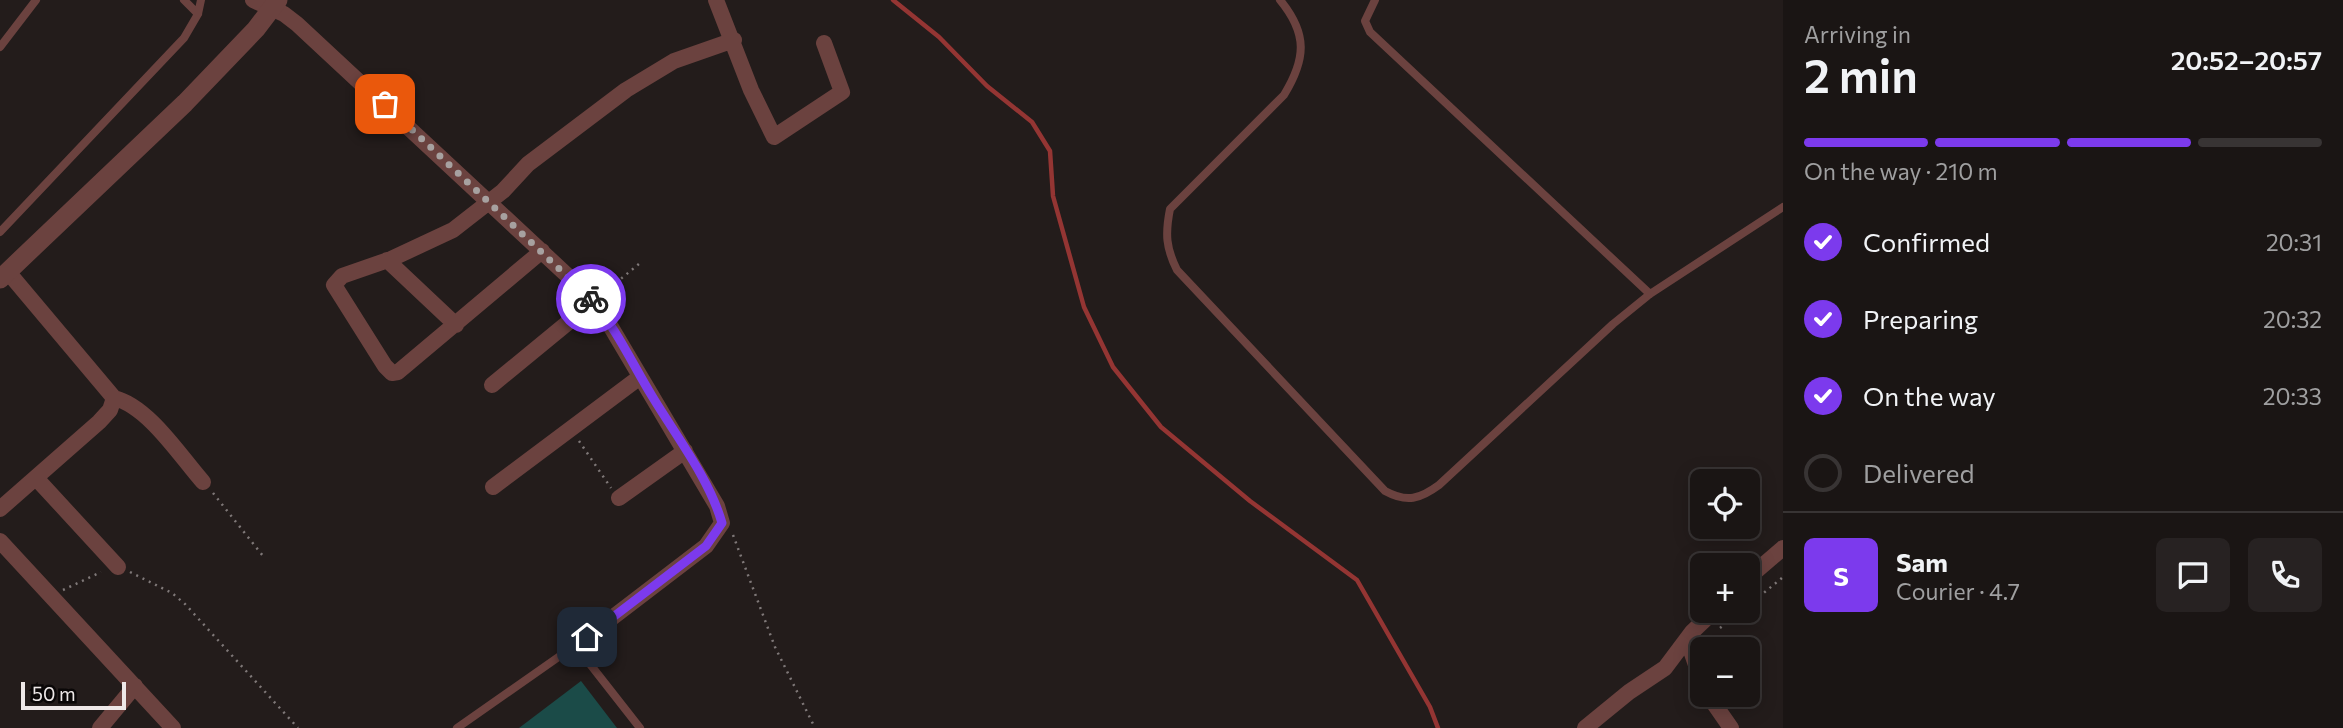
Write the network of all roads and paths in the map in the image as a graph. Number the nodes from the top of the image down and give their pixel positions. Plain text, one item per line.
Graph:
1 (36, 0) edge
2 (184, 0) edge
3 (201, 0) edge
4 (716, 0) edge
5 (1280, 0) edge
6 (1375, 0) edge
7 (267, 3) edge
8 (198, 14) junction
9 (734, 40) junction
10 (824, 44) dead end
11 (0, 47) edge
12 (473, 187) junction
13 (488, 202) junction
14 (1783, 207) edge
15 (470, 218) junction
16 (0, 232) edge
17 (542, 251) junction
18 (387, 260) junction
19 (640, 263) dead end
20 (4, 276) edge
21 (1650, 294) junction
22 (593, 302) junction
23 (456, 325) junction
24 (640, 377) junction
25 (492, 385) dead end
26 (114, 398) junction
27 (571, 429) junction
28 (685, 451) junction
29 (36, 478) junction
30 (203, 482) joint
31 (492, 487) dead end
32 (619, 498) joint
33 (0, 509) edge
34 (722, 523) junction
35 (0, 541) edge
36 (1783, 548) edge
37 (263, 556) dead end
38 (118, 566) junction
39 (1760, 568) edge
40 (1783, 577) edge
41 (54, 596) junction
42 (1760, 596) edge
43 (1702, 623) edge
44 (1687, 639) junction
45 (581, 641) junction
46 (1690, 648) edge
47 (135, 686) junction
48 (1716, 707) edge
49 (100, 728) edge
50 (173, 728) edge
51 (298, 728) edge
52 (457, 728) edge
53 (640, 728) edge
54 (815, 728) edge
55 (1585, 728) edge
56 (1731, 728) edge

1 - 11 lane
2 - 8 lane
3 - 8 lane
4 - 9 street
5 - 21 lane
6 - 21 lane
7 - 12 street
7 - 20 street
8 - 16 lane
9 - 10 street
9 - 13 street
12 - 13 street
12 - 15 street
13 - 15 street
13 - 17 street
14 - 21 lane
15 - 18 street
17 - 22 street
17 - 23 street
18 - 23 street
18 - 23 street
19 - 22 path
20 - 26 street
22 - 24 street
22 - 25 street
24 - 27 street
24 - 28 street
26 - 29 street
26 - 30 street
27 - 31 street
27 - 32 path
28 - 32 street
28 - 34 street
29 - 33 street
29 - 38 street
30 - 37 path
34 - 45 street
34 - 54 path
35 - 41 street
36 - 39 street
38 - 41 path
38 - 51 path
40 - 42 path
41 - 47 street
43 - 44 street
44 - 46 street
44 - 55 street
45 - 52 lane
45 - 53 lane
47 - 49 street
47 - 50 street
48 - 56 street

